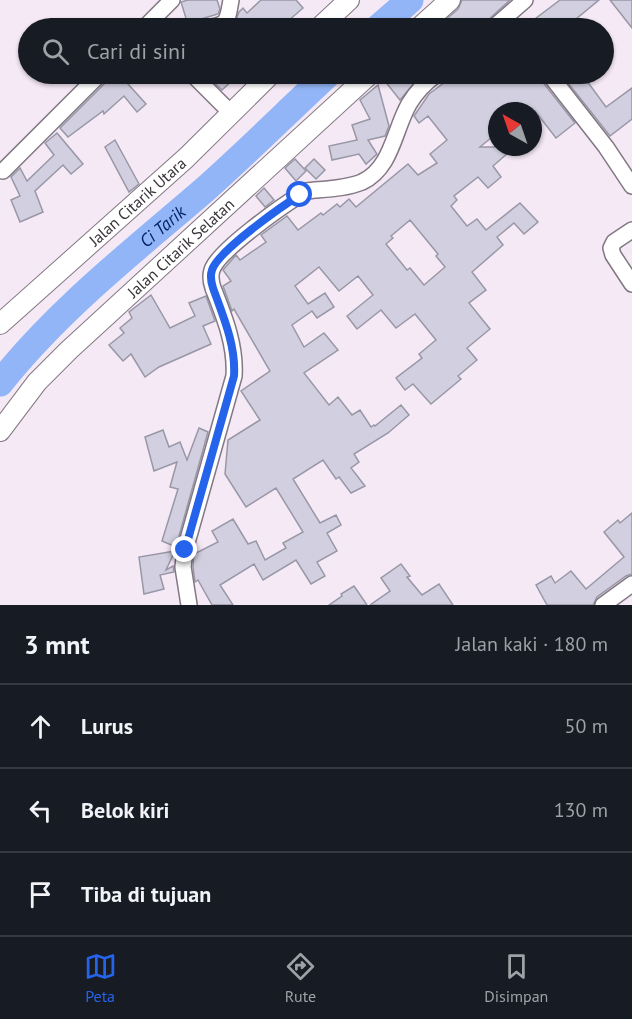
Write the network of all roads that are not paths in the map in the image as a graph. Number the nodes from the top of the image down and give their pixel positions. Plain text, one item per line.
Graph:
1 (172, 0) edge
2 (231, 0) edge
3 (349, 0) edge
4 (450, 0) edge
5 (525, 0) edge
6 (154, 18) edge
7 (228, 18) edge
8 (330, 18) edge
9 (430, 18) edge
10 (510, 18) edge
11 (90, 84) edge
12 (202, 84) edge
13 (261, 84) edge
14 (359, 84) edge
15 (426, 84) edge
16 (557, 84) edge
17 (231, 113) junction
18 (3, 171) dead end
19 (632, 186) edge
20 (632, 230) edge
21 (632, 284) edge
22 (0, 324) edge
23 (0, 431) edge
24 (632, 584) edge
25 (189, 605) edge
26 (603, 605) edge

1 - 6 street
2 - 7 street
3 - 8 street
4 - 9 street
5 - 10 street
11 - 18 street
12 - 17 street
13 - 17 street, Jalan Citarik Utara
14 - 23 street, Jalan Citarik Selatan
15 - 25 street
16 - 19 street
17 - 22 street, Jalan Citarik Utara
20 - 21 street
24 - 26 street

